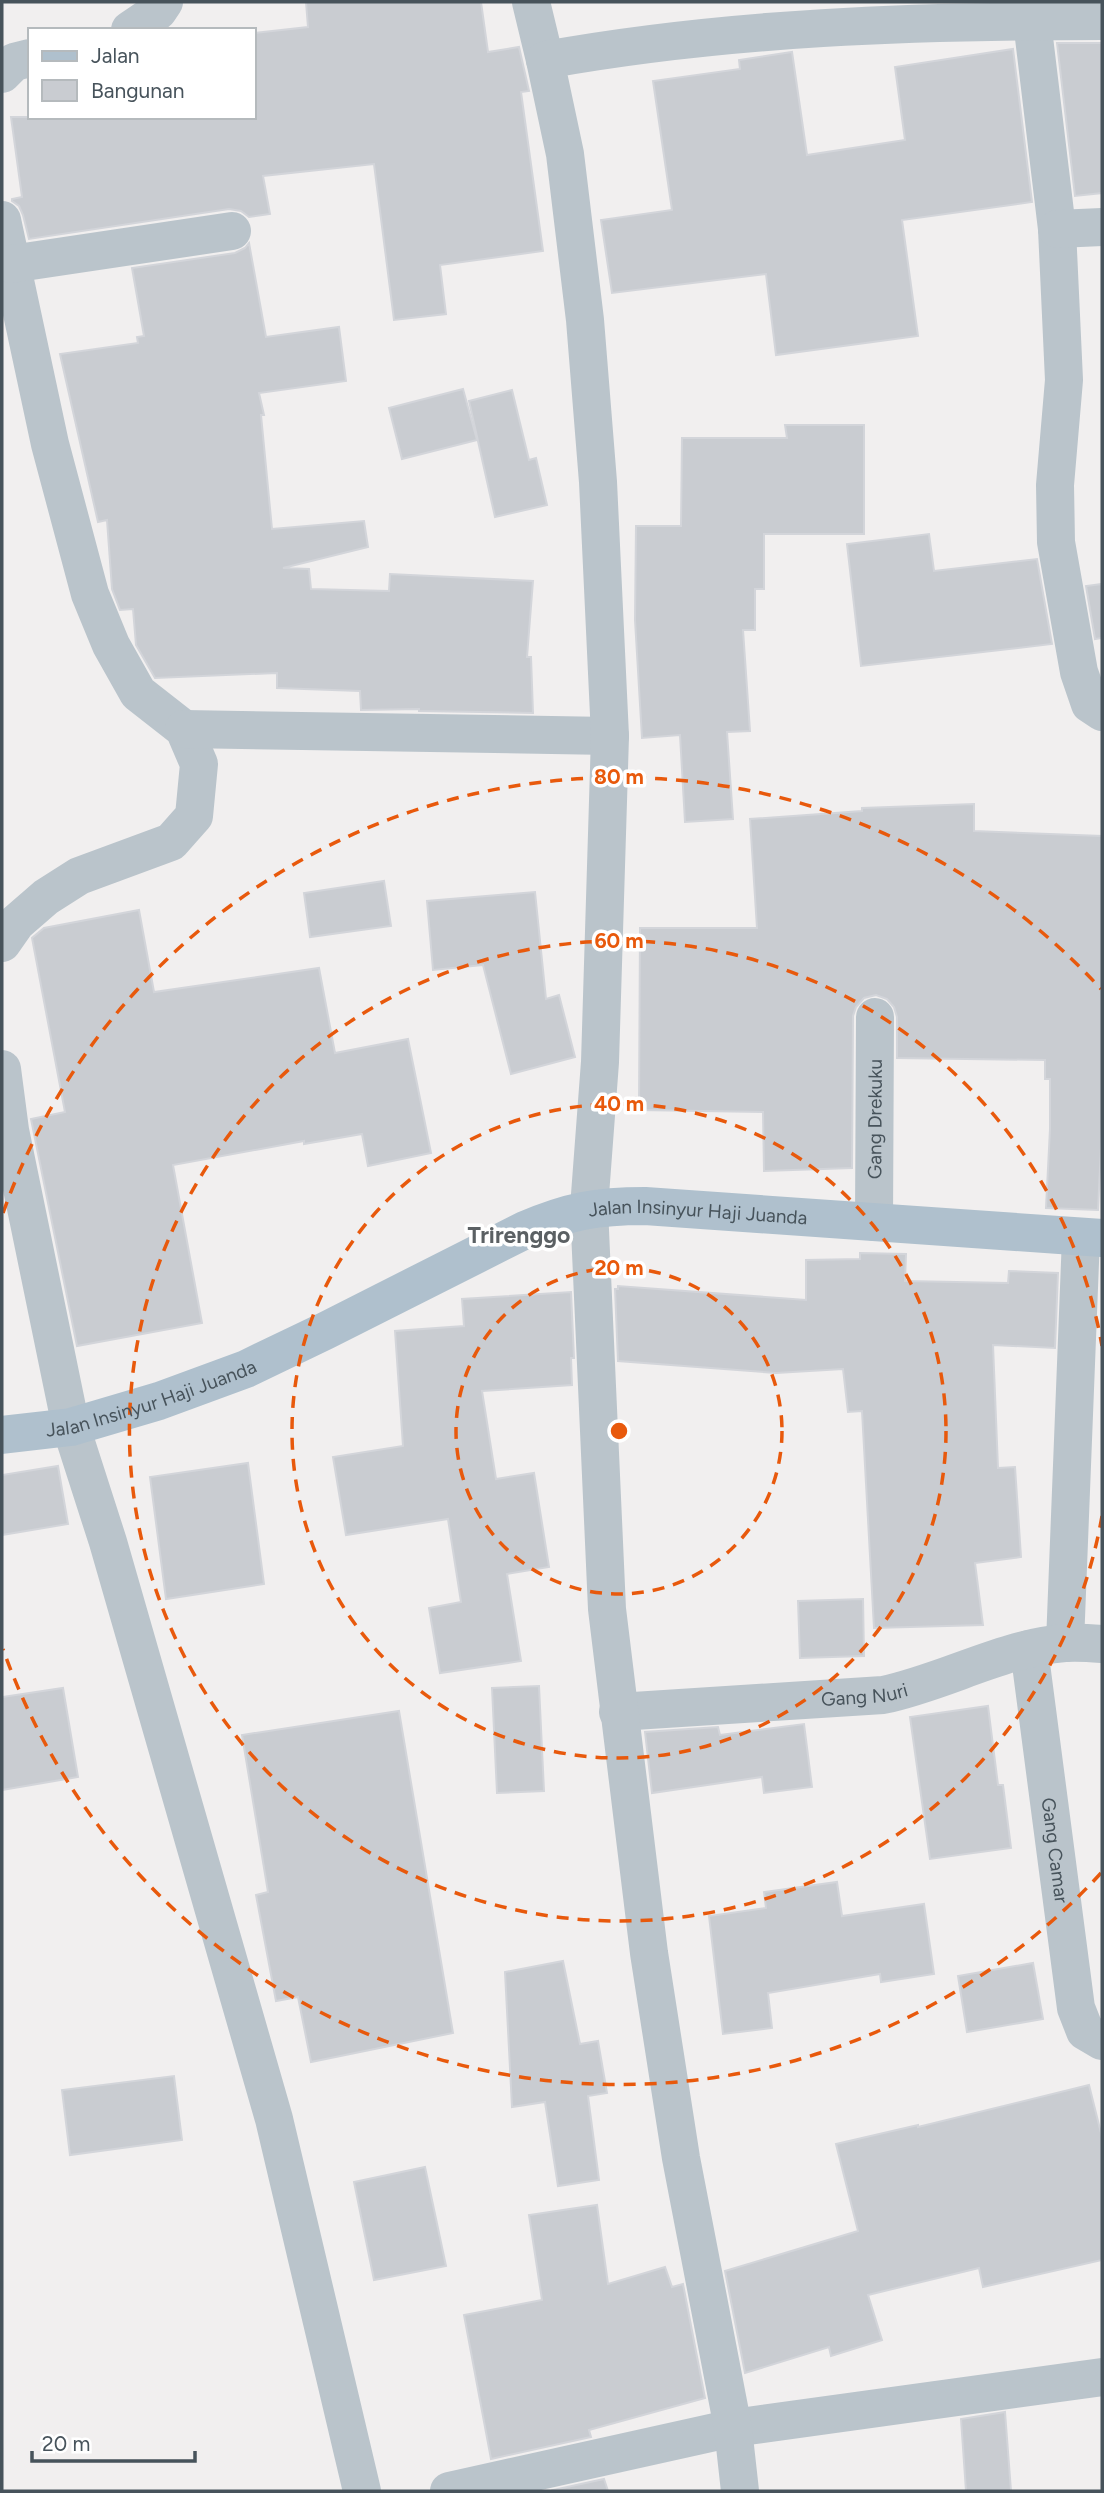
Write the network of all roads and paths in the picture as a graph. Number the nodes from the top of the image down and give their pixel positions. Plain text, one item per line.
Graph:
1 (163, 2) edge
2 (531, 2) edge
3 (1032, 21) junction
4 (1102, 21) edge
5 (133, 28) edge
6 (28, 58) edge
7 (545, 60) junction
8 (2, 74) edge
9 (2, 220) edge
10 (1102, 227) edge
11 (1057, 229) junction
12 (232, 231) dead end
13 (11, 264) junction
14 (1102, 712) edge
15 (184, 729) junction
16 (610, 736) junction
17 (2, 943) edge
18 (875, 1017) dead end
19 (2, 1069) edge
20 (589, 1208) junction
21 (874, 1222) junction
22 (1092, 1237) edge
23 (71, 1427) junction
24 (2, 1434) edge
25 (1084, 1643) edge
26 (1029, 1649) junction
27 (618, 1712) junction
28 (1102, 2041) edge
29 (1102, 2377) edge
30 (733, 2428) junction
31 (362, 2491) edge
32 (449, 2491) edge
33 (740, 2491) edge

1 - 5 street
2 - 7 street
3 - 4 street
3 - 7 street
3 - 11 street
6 - 8 street
7 - 16 street
9 - 13 street
10 - 11 street
11 - 14 street
12 - 13 street
13 - 15 street
15 - 16 street
15 - 17 street
16 - 20 street
18 - 21 street, Gang Drekuku
19 - 23 street
20 - 21 main road, Jalan Insinyur Haji Juanda
20 - 23 main road, Jalan Insinyur Haji Juanda
20 - 27 street
21 - 22 main road, Jalan Insinyur Haji Juanda
22 - 25 street
23 - 24 main road, Jalan Insinyur Haji Juanda
23 - 31 street
25 - 26 street, Gang Nuri
26 - 27 street, Gang Nuri
26 - 28 street, Gang Camar
27 - 30 street
29 - 30 street
30 - 32 street
30 - 33 street

